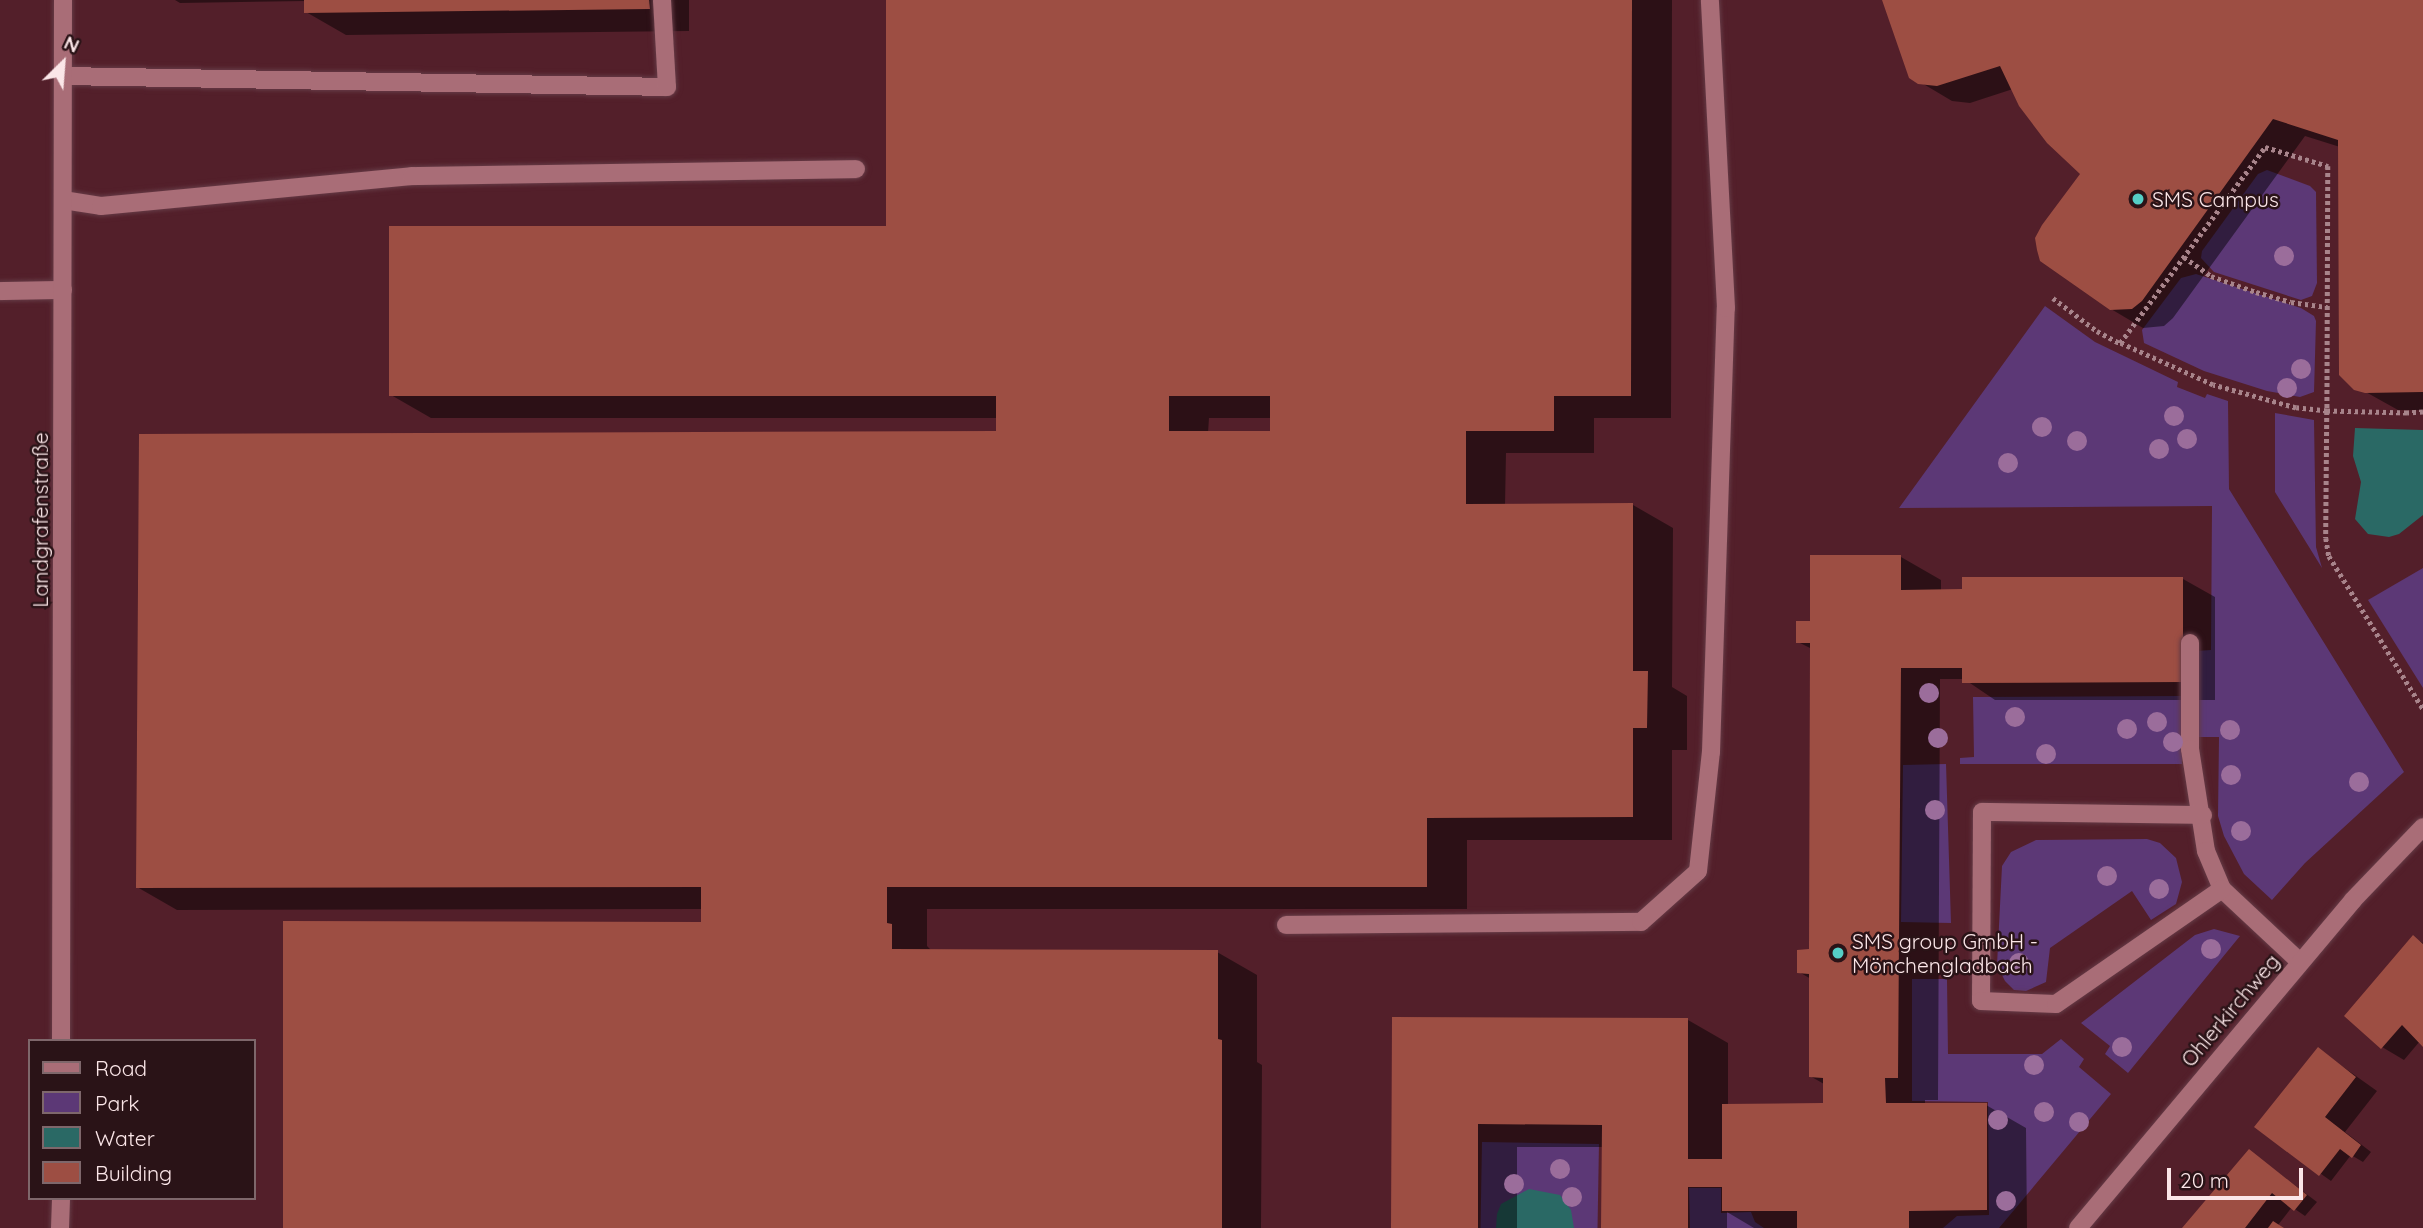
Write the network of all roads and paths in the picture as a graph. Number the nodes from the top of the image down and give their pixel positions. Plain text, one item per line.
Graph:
1 (63, 0) edge
2 (662, 0) edge
3 (1710, 0) edge
4 (63, 76) junction
5 (856, 169) dead end
6 (63, 200) junction
7 (2184, 257) junction
8 (63, 290) junction
9 (0, 291) edge
10 (2053, 298) dead end
11 (2328, 307) junction
12 (2120, 344) junction
13 (2327, 411) junction
14 (2423, 412) edge
15 (2190, 643) dead end
16 (2423, 709) edge
17 (2203, 815) junction
18 (2423, 827) edge
19 (2222, 889) junction
20 (1286, 925) dead end
21 (2300, 962) junction
22 (61, 1039) edge
23 (61, 1200) edge
24 (60, 1228) edge
25 (2078, 1228) edge

1 - 4 street, Landgrafenstraße
2 - 4 street
3 - 20 street
4 - 6 street, Landgrafenstraße
5 - 6 street
6 - 8 street, Landgrafenstraße
7 - 11 path
7 - 11 path
7 - 12 path
8 - 9 street
8 - 22 street, Landgrafenstraße
10 - 12 path
11 - 13 path
12 - 13 path
13 - 14 path
13 - 16 path
15 - 17 street
17 - 19 street
17 - 19 street
18 - 21 street, Ohlerkirchweg
19 - 21 street
21 - 25 street, Ohlerkirchweg
23 - 24 street

